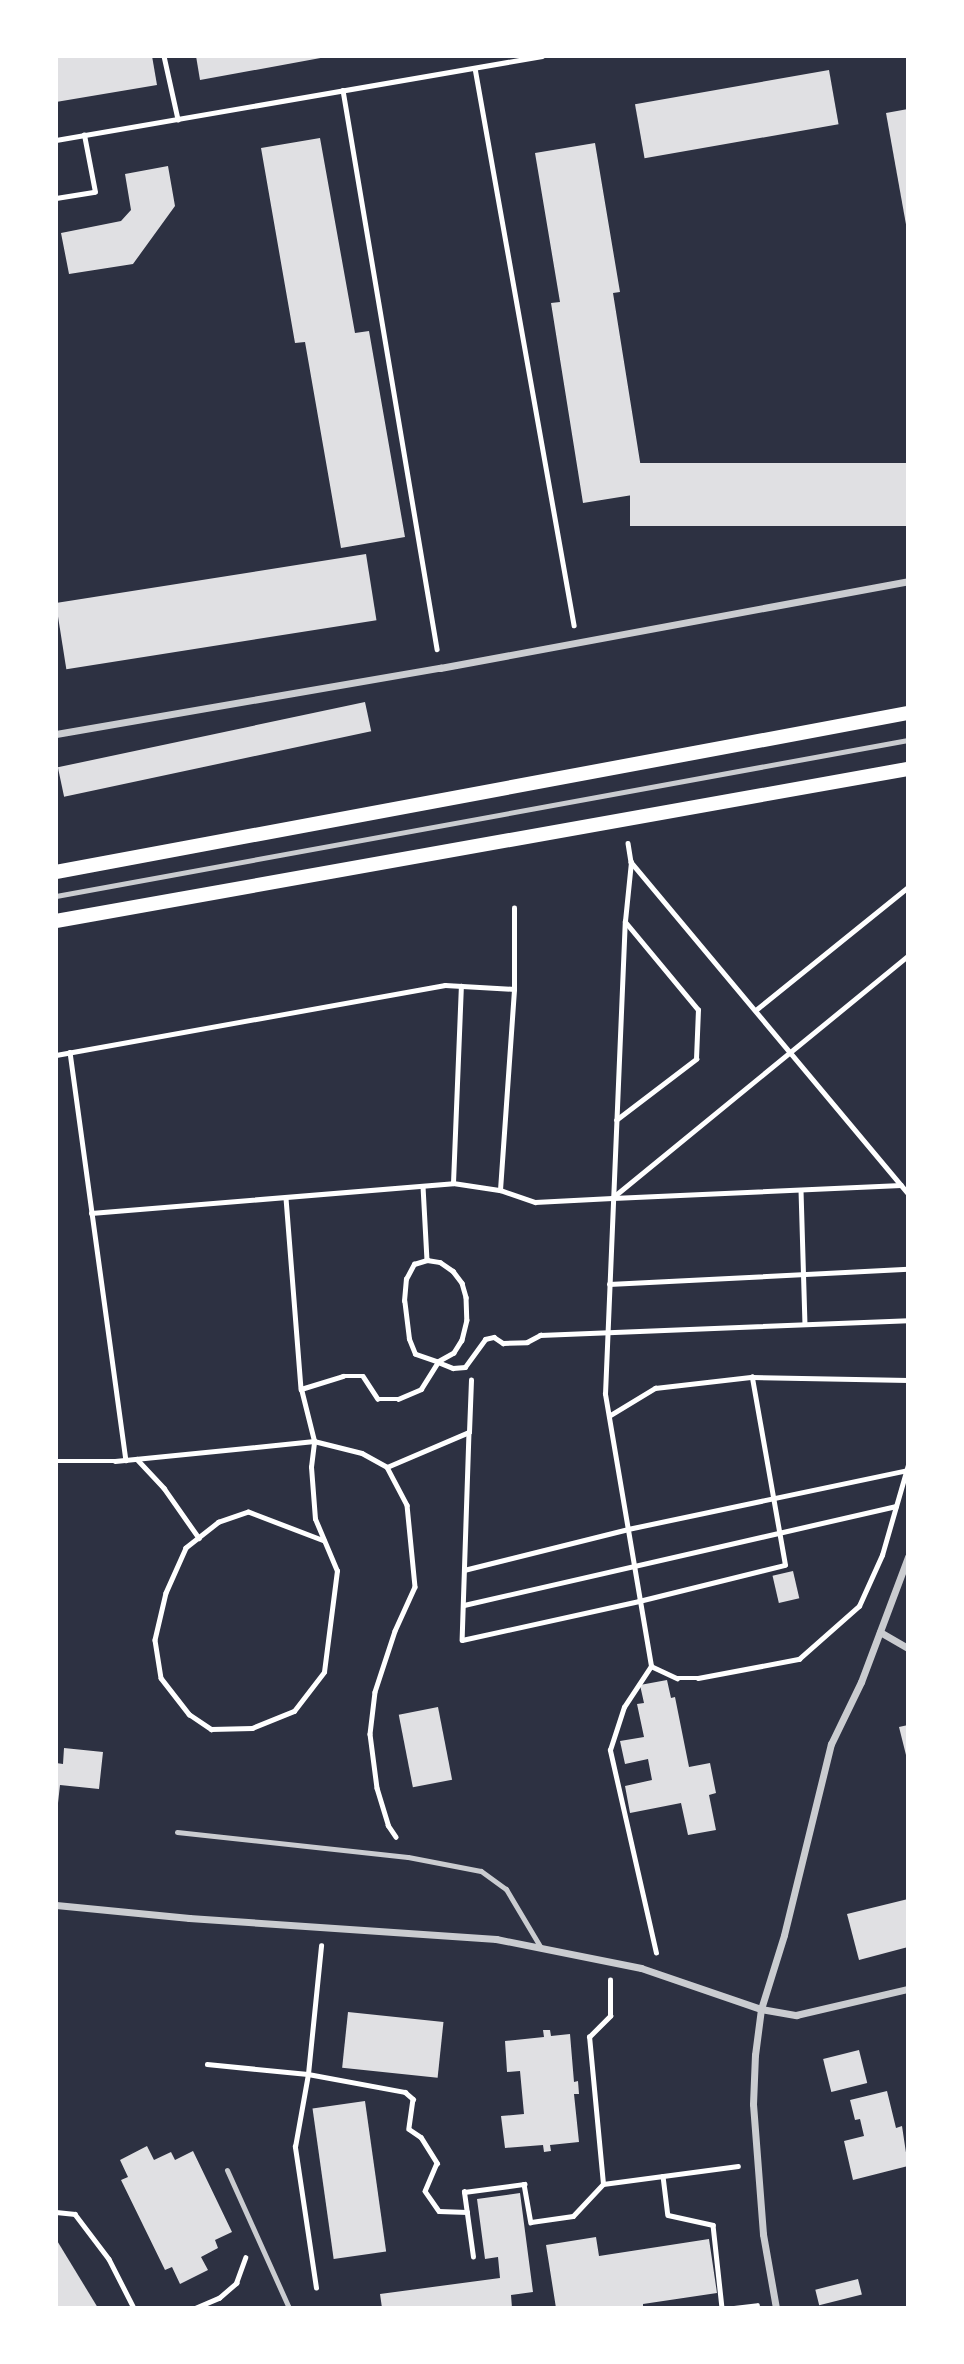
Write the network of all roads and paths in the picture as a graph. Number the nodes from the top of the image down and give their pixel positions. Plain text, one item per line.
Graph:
1 (164, 56) edge
2 (542, 56) edge
3 (475, 68) junction
4 (343, 90) junction
5 (178, 119) junction
6 (85, 135) junction
7 (56, 140) edge
8 (56, 198) edge
9 (908, 581) edge
10 (577, 642) junction
11 (440, 668) junction
12 (908, 713) edge
13 (56, 734) edge
14 (908, 740) edge
15 (908, 769) edge
16 (627, 839) dead end
17 (631, 862) junction
18 (56, 872) edge
19 (908, 887) edge
20 (56, 896) edge
21 (514, 908) dead end
22 (56, 921) edge
23 (625, 921) junction
24 (908, 956) edge
25 (461, 986) junction
26 (514, 989) junction
27 (757, 1009) junction
28 (70, 1052) junction
29 (793, 1052) junction
30 (56, 1055) edge
31 (616, 1121) junction
32 (453, 1183) junction
33 (902, 1185) junction
34 (423, 1186) junction
35 (500, 1190) junction
36 (801, 1190) junction
37 (908, 1193) edge
38 (286, 1198) junction
39 (612, 1198) junction
40 (92, 1213) junction
41 (427, 1259) junction
42 (908, 1269) edge
43 (804, 1273) junction
44 (609, 1284) junction
45 (908, 1320) edge
46 (805, 1324) junction
47 (607, 1332) junction
48 (438, 1362) junction
49 (752, 1377) junction
50 (471, 1380) dead end
51 (908, 1380) edge
52 (301, 1389) junction
53 (609, 1416) junction
54 (469, 1432) junction
55 (314, 1441) junction
56 (136, 1459) junction
57 (126, 1460) junction
58 (56, 1461) edge
59 (387, 1466) junction
60 (907, 1467) edge
61 (773, 1498) junction
62 (896, 1506) junction
63 (628, 1529) junction
64 (778, 1533) junction
65 (199, 1538) junction
66 (324, 1541) junction
67 (908, 1557) edge
68 (634, 1566) junction
69 (464, 1570) junction
70 (639, 1601) junction
71 (464, 1605) junction
72 (880, 1632) junction
73 (908, 1648) edge
74 (651, 1666) junction
75 (177, 1832) dead end
76 (408, 1857) junction
77 (56, 1905) edge
78 (323, 1927) junction
79 (541, 1948) junction
80 (611, 1962) junction
81 (660, 1974) junction
82 (908, 1989) edge
83 (761, 2009) junction
84 (207, 2064) dead end
85 (308, 2074) junction
86 (756, 2163) junction
87 (227, 2170) dead end
88 (663, 2176) junction
89 (603, 2184) junction
90 (56, 2212) edge
91 (467, 2212) junction
92 (254, 2231) junction
93 (473, 2257) dead end
94 (316, 2288) dead end
95 (134, 2308) edge
96 (195, 2308) edge
97 (289, 2308) edge
98 (722, 2308) edge
99 (776, 2308) edge

1 - 5 path
2 - 3 path
3 - 4 path
3 - 10 path
4 - 5 path
4 - 11 path
5 - 6 path
6 - 7 path
6 - 8 path
9 - 10 street
10 - 11 street
11 - 13 street
12 - 18 main road
14 - 20 lane
15 - 22 main road
16 - 17 path
17 - 23 path
17 - 27 path
19 - 27 path
21 - 26 path
23 - 31 path
23 - 31 path
24 - 29 path
25 - 26 path
25 - 28 path
25 - 32 path
26 - 35 path
27 - 29 path
28 - 30 path
28 - 40 path
29 - 33 path
29 - 39 path
31 - 39 path
32 - 34 path
32 - 35 path
33 - 36 path
33 - 37 path
34 - 38 path
34 - 41 path
35 - 39 path
36 - 39 path
36 - 43 path
38 - 40 path
38 - 52 path
39 - 44 path
40 - 57 path
41 - 48 path
41 - 48 path
42 - 43 path
43 - 44 path
43 - 46 path
44 - 47 path
45 - 46 path
46 - 47 path
47 - 48 path
47 - 53 path
48 - 52 path
49 - 51 path
49 - 53 path
49 - 61 path
50 - 54 path
52 - 55 path
53 - 63 path
54 - 59 path
54 - 69 path
55 - 56 path
55 - 59 path
55 - 66 path
56 - 57 path
56 - 65 path
57 - 58 path
59 - 76 path
60 - 61 path
60 - 62 path
61 - 63 path
61 - 64 path
62 - 64 path
62 - 74 path
63 - 68 path
63 - 69 path
64 - 68 path
64 - 70 path
65 - 66 path
65 - 66 path
67 - 72 street
68 - 70 path
68 - 71 path
69 - 71 path
70 - 71 path
70 - 74 path
72 - 73 street
72 - 83 street
74 - 81 path
75 - 76 lane
76 - 79 lane
77 - 78 street
78 - 79 street
78 - 85 path
79 - 80 street
80 - 81 street
80 - 89 path
81 - 83 street
82 - 83 street
83 - 86 street
84 - 85 path
85 - 91 path
85 - 94 path
86 - 88 path
86 - 99 street
87 - 92 lane
88 - 89 path
88 - 98 path
89 - 91 path
90 - 95 path
91 - 93 path
92 - 96 path
92 - 97 lane

